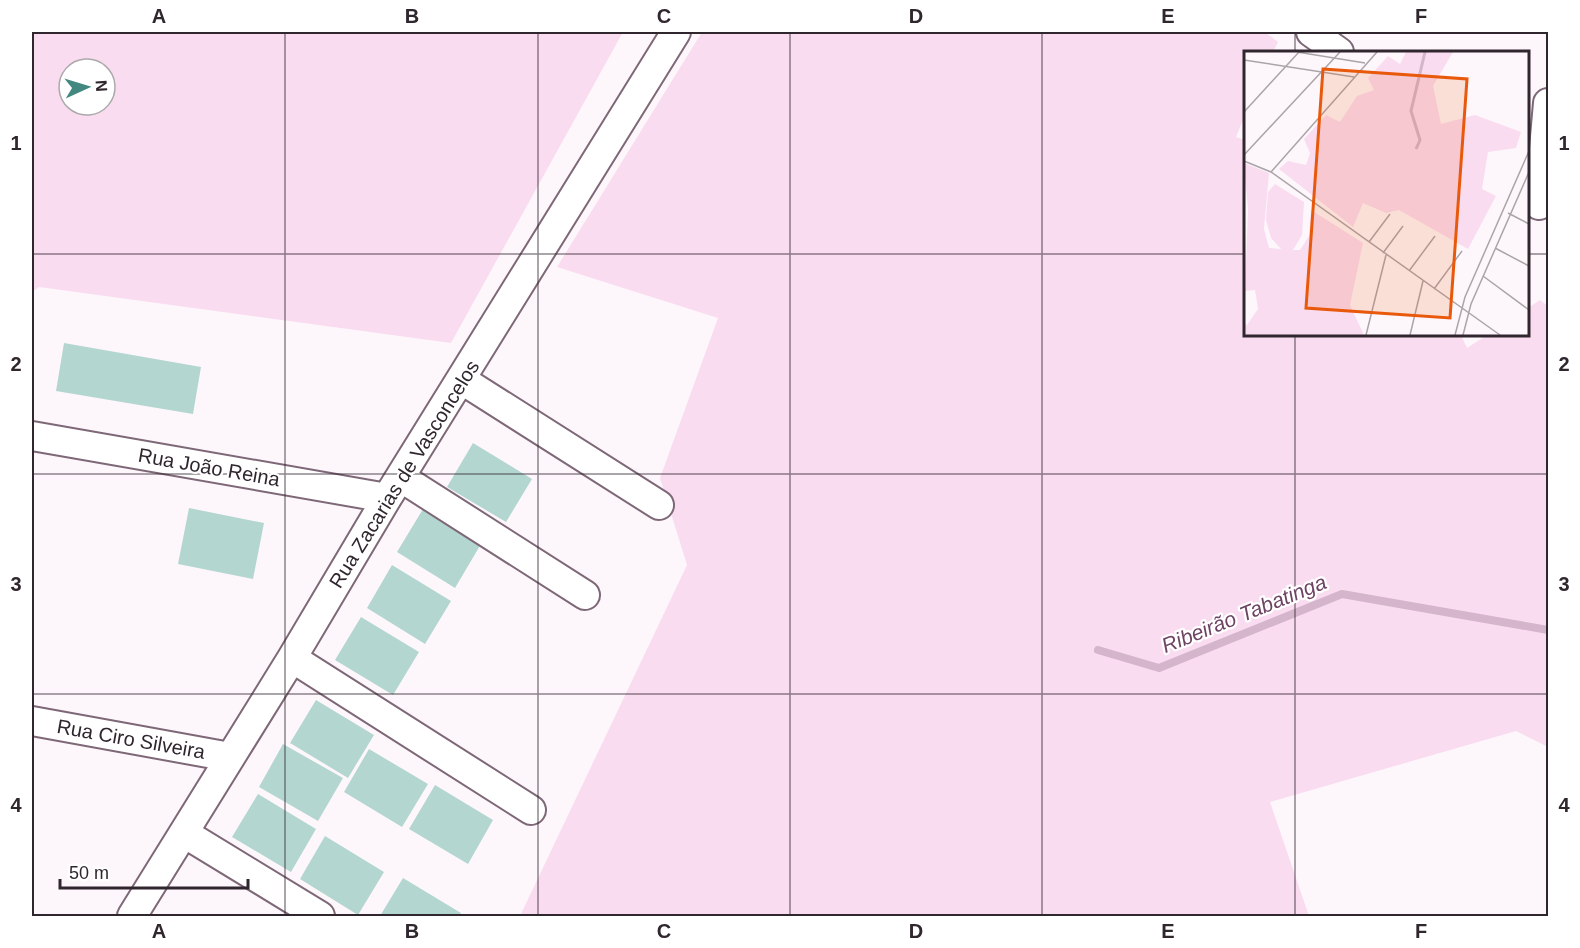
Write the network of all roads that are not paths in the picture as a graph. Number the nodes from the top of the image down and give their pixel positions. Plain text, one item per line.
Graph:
1 (676, 32) edge
2 (1311, 32) edge
3 (1337, 51) edge
4 (1548, 103) edge
5 (1538, 204) edge
6 (462, 380) junction
7 (32, 436) edge
8 (393, 488) junction
9 (659, 505) dead end
10 (585, 595) dead end
11 (292, 658) junction
12 (32, 721) edge
13 (230, 756) junction
14 (531, 810) dead end
15 (184, 833) junction
16 (132, 916) edge
17 (320, 916) edge

1 - 6 street, Rua Zacarias de Vasconcelos
2 - 3 street
4 - 5 street
6 - 8 street, Rua Zacarias de Vasconcelos
6 - 9 street
7 - 8 street, Rua João Reina
8 - 10 street
8 - 11 street, Rua Zacarias de Vasconcelos
11 - 13 street, Rua Zacarias de Vasconcelos
11 - 14 street
12 - 13 street, Rua Ciro Silveira
13 - 15 street, Rua Zacarias de Vasconcelos
15 - 16 street, Rua Zacarias de Vasconcelos
15 - 17 street

